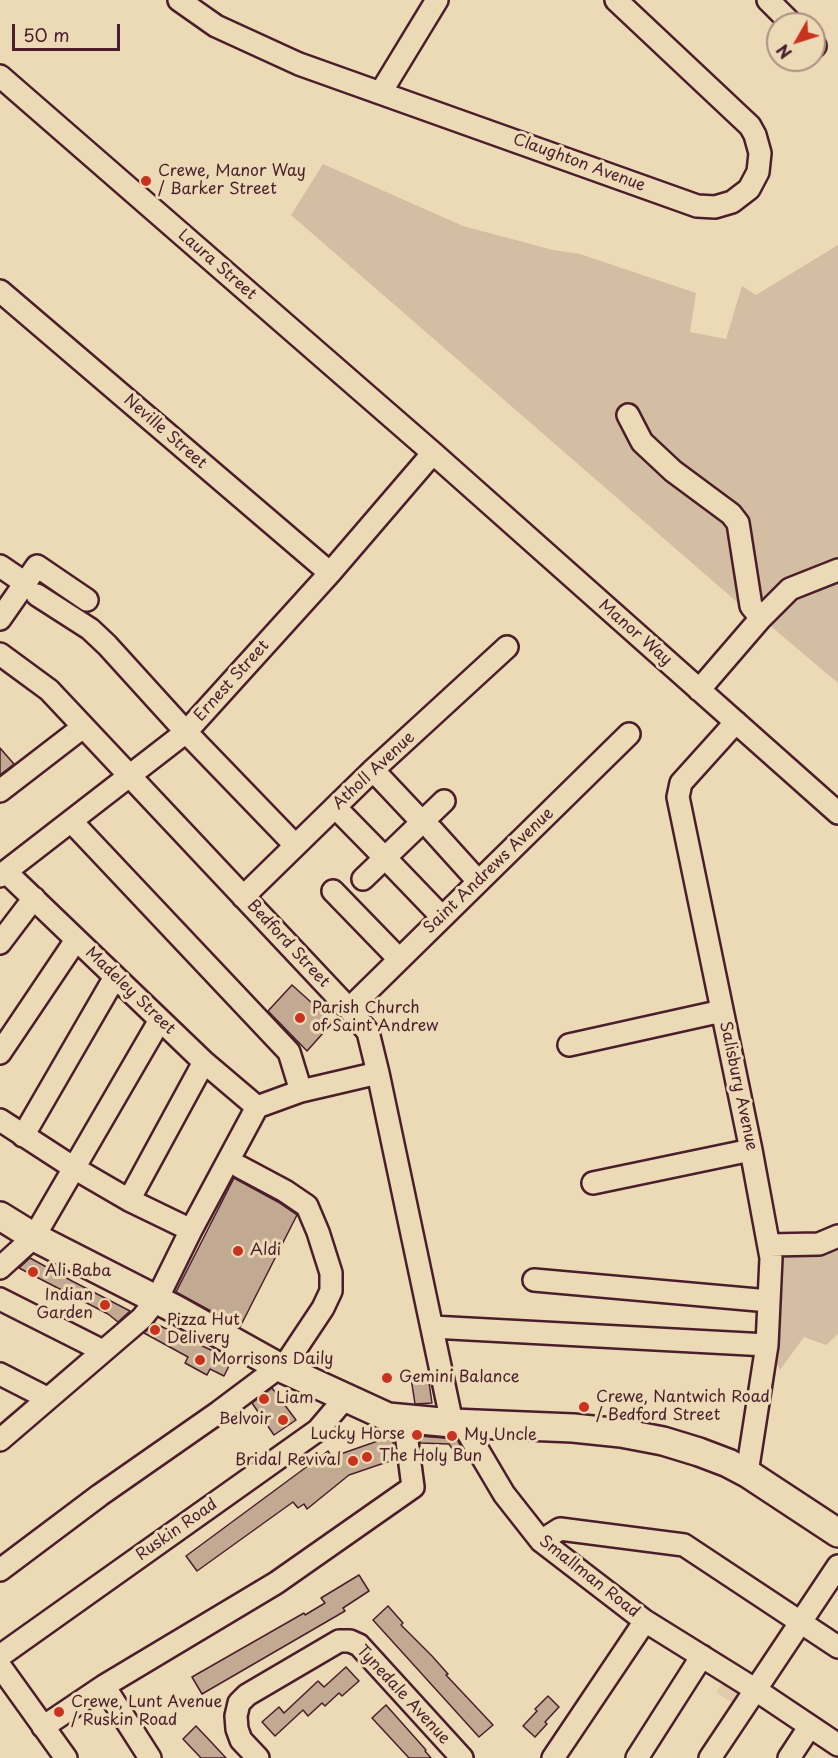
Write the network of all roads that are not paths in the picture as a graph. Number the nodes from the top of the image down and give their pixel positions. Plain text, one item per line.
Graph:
1 (179, 0) edge
2 (437, 0) edge
3 (616, 0) edge
4 (768, 0) edge
5 (780, 12) edge
6 (1, 80) edge
7 (381, 92) junction
8 (0, 291) edge
9 (628, 415) dead end
10 (433, 453) junction
11 (0, 566) edge
12 (838, 570) edge
13 (330, 573) junction
14 (31, 589) junction
15 (87, 600) dead end
16 (761, 618) junction
17 (0, 619) edge
18 (507, 647) dead end
19 (0, 654) edge
20 (699, 690) junction
21 (736, 722) junction
22 (83, 727) junction
23 (186, 732) junction
24 (629, 734) dead end
25 (373, 770) junction
26 (131, 775) junction
27 (0, 791) edge
28 (335, 807) junction
29 (447, 807) dead end
30 (838, 813) edge
31 (70, 821) junction
32 (427, 826) junction
33 (295, 845) junction
34 (389, 862) junction
35 (3, 874) edge
36 (478, 881) junction
37 (367, 883) dead end
38 (333, 891) dead end
39 (243, 897) junction
40 (34, 898) junction
41 (442, 917) junction
42 (76, 940) junction
43 (0, 943) edge
44 (399, 959) junction
45 (115, 977) junction
46 (349, 1009) junction
47 (722, 1011) junction
48 (160, 1020) junction
49 (569, 1045) dead end
50 (0, 1053) edge
51 (204, 1062) junction
52 (378, 1073) junction
53 (301, 1091) junction
54 (257, 1107) junction
55 (0, 1120) edge
56 (23, 1136) junction
57 (751, 1150) junction
58 (240, 1167) dead end
59 (74, 1168) junction
60 (592, 1182) dead end
61 (129, 1200) junction
62 (0, 1216) edge
63 (191, 1230) junction
64 (838, 1236) edge
65 (34, 1237) junction
66 (769, 1245) junction
67 (0, 1268) edge
68 (534, 1280) dead end
69 (0, 1299) edge
70 (157, 1299) junction
71 (769, 1302) junction
72 (432, 1328) junction
73 (767, 1345) junction
74 (103, 1351) junction
75 (281, 1367) junction
76 (0, 1374) edge
77 (346, 1397) junction
78 (47, 1398) junction
79 (405, 1418) junction
80 (457, 1423) junction
81 (0, 1440) edge
82 (747, 1473) junction
83 (838, 1533) edge
84 (541, 1541) junction
85 (838, 1566) edge
86 (0, 1570) edge
87 (645, 1621) junction
88 (801, 1623) junction
89 (838, 1647) edge
90 (0, 1656) edge
91 (702, 1656) junction
92 (0, 1666) edge
93 (104, 1686) junction
94 (756, 1690) junction
95 (44, 1726) junction
96 (810, 1726) junction
97 (838, 1745) edge
98 (557, 1757) edge
99 (66, 1758) edge
100 (150, 1758) edge
101 (258, 1758) edge
102 (462, 1758) edge
103 (637, 1758) edge
104 (710, 1758) edge
105 (789, 1758) edge

1 - 7 street, Claughton Avenue
2 - 7 street
3 - 7 street, Claughton Avenue
4 - 5 street
6 - 10 street, Laura Street
8 - 13 street, Neville Street
9 - 16 street
10 - 13 street, Ernest Street
10 - 20 street, Manor Way
11 - 14 street
12 - 16 street
13 - 23 street, Ernest Street
14 - 15 street
14 - 17 street
14 - 23 street
16 - 20 street
18 - 25 street, Atholl Avenue
19 - 22 street, Bedford Street
20 - 21 street, Manor Way
21 - 30 street, Manor Way
21 - 47 street, Salisbury Avenue
22 - 26 street, Bedford Street
22 - 27 street
23 - 26 street, Ernest Street
23 - 33 street
24 - 36 street, Saint Andrews Avenue
25 - 28 street, Atholl Avenue
25 - 32 street
26 - 31 street, Ernest Street
26 - 39 street, Bedford Street
28 - 33 street, Atholl Avenue
28 - 34 street
29 - 32 street
31 - 35 street, Ernest Street
31 - 53 street
32 - 34 street
32 - 36 street
33 - 39 street, Atholl Avenue
34 - 37 street
34 - 41 street
35 - 40 street, Madeley Street
36 - 41 street, Saint Andrews Avenue
38 - 44 street
39 - 46 street, Bedford Street
40 - 42 street, Madeley Street
40 - 43 street
41 - 44 street, Saint Andrews Avenue
42 - 45 street, Madeley Street
42 - 50 street
44 - 46 street, Saint Andrews Avenue
45 - 48 street, Madeley Street
45 - 56 street
46 - 52 street, Bedford Street
47 - 49 street
47 - 57 street, Salisbury Avenue
48 - 51 street, Madeley Street
48 - 59 street
51 - 54 street, Madeley Street
51 - 61 street
52 - 53 street
52 - 72 street, Bedford Street
53 - 54 street
54 - 63 street
55 - 56 street
56 - 59 street
57 - 60 street
57 - 66 street, Salisbury Avenue
58 - 75 street
59 - 61 street
59 - 65 street
61 - 63 street
62 - 65 main road
63 - 70 street
64 - 66 street
65 - 67 street
65 - 70 main road
66 - 71 street, Salisbury Avenue
68 - 71 street
69 - 74 street
70 - 74 street
70 - 75 main road
71 - 73 street, Salisbury Avenue
72 - 73 street
72 - 80 street, Bedford Street
73 - 82 street, Salisbury Avenue
74 - 78 street
75 - 77 main road
75 - 86 street
76 - 78 street
77 - 79 main road
77 - 90 street, Ruskin Road
78 - 81 street
79 - 80 main road
79 - 93 street
80 - 82 main road
80 - 84 street, Smallman Road
82 - 83 main road
84 - 87 street, Smallman Road
84 - 88 street
85 - 88 street
87 - 91 street, Smallman Road
87 - 98 street
88 - 89 street
88 - 94 street
91 - 94 street, Smallman Road
91 - 103 street
92 - 95 street
93 - 95 street
93 - 100 street
94 - 96 street, Smallman Road
94 - 104 street
95 - 99 street
96 - 97 street, Smallman Road
96 - 105 street
101 - 102 street, Tynedale Avenue

